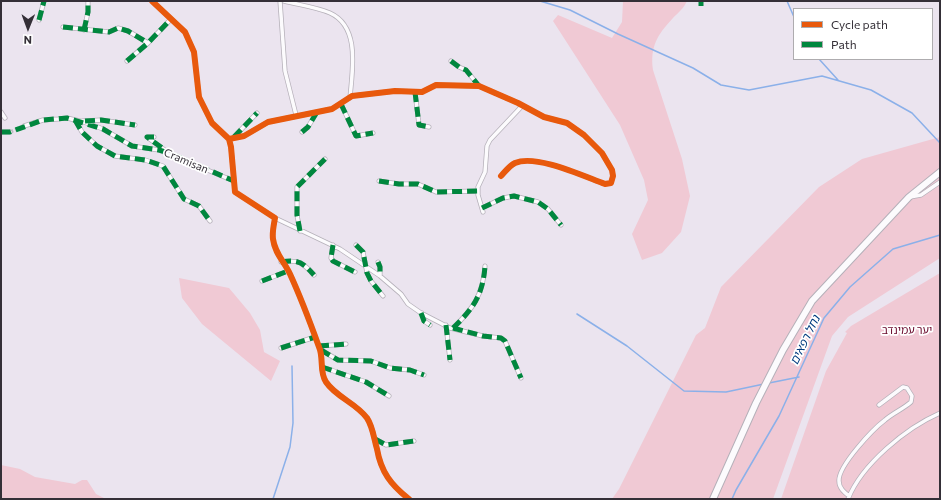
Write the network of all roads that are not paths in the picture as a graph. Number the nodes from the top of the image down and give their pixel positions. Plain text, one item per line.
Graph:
1 (44, 1) edge
2 (88, 1) edge
3 (152, 1) edge
4 (280, 1) edge
5 (284, 1) edge
6 (171, 19) junction
7 (39, 20) dead end
8 (63, 27) dead end
9 (84, 30) junction
10 (148, 43) junction
11 (127, 61) dead end
12 (451, 61) dead end
13 (479, 86) junction
14 (415, 92) junction
15 (350, 98) junction
16 (341, 104) junction
17 (522, 106) junction
18 (1, 112) edge
19 (317, 112) junction
20 (258, 113) dead end
21 (296, 115) junction
22 (5, 118) dead end
23 (77, 121) junction
24 (134, 125) dead end
25 (24, 126) tunnel mouth
26 (429, 126) dead end
27 (1, 132) edge
28 (10, 132) tunnel mouth
29 (302, 132) dead end
30 (373, 133) dead end
31 (154, 137) dead end
32 (231, 139) junction
33 (171, 154) junction
34 (325, 159) dead end
35 (940, 172) edge
36 (501, 176) dead end
37 (234, 181) junction
38 (379, 181) dead end
39 (940, 182) edge
40 (478, 191) junction
41 (909, 197) junction
42 (275, 218) junction
43 (210, 221) dead end
44 (561, 225) dead end
45 (300, 231) junction
46 (333, 245) junction
47 (356, 245) dead end
48 (281, 262) junction
49 (378, 262) dead end
50 (365, 266) junction
51 (485, 266) dead end
52 (288, 271) junction
53 (355, 272) dead end
54 (314, 275) dead end
55 (380, 276) junction
56 (262, 281) dead end
57 (383, 296) dead end
58 (421, 313) junction
59 (430, 325) dead end
60 (446, 325) junction
61 (452, 328) junction
62 (316, 337) junction
63 (346, 344) dead end
64 (319, 346) junction
65 (281, 348) dead end
66 (320, 350) junction
67 (450, 360) dead end
68 (322, 368) junction
69 (424, 375) dead end
70 (521, 378) dead end
71 (389, 396) dead end
72 (879, 405) dead end
73 (940, 413) edge
74 (375, 439) junction
75 (414, 441) dead end
76 (848, 497) edge
77 (408, 499) edge
78 (713, 499) edge

1 - 7 street
2 - 9 street
3 - 6 street
4 - 21 street
5 - 15 street
6 - 10 street
6 - 32 street
8 - 9 street
9 - 10 street
10 - 11 street
12 - 13 street
13 - 14 street
13 - 17 street
14 - 15 street
14 - 26 street
15 - 16 street
16 - 19 street
16 - 30 street
17 - 36 street
17 - 40 street
18 - 22 street
19 - 21 street
19 - 29 street
20 - 32 street
21 - 32 street
23 - 24 street
23 - 25 street, Cramisan
23 - 33 street, Cramisan
23 - 43 street
27 - 28 street
31 - 33 street
32 - 37 street
33 - 37 street, Cramisan
34 - 45 street
35 - 41 main road
37 - 42 street
38 - 40 street
39 - 41 street
40 - 44 street
41 - 78 main road
42 - 45 street
42 - 48 street
45 - 46 street
46 - 50 street
46 - 53 street
47 - 50 street
48 - 52 street
48 - 54 street
49 - 55 street
50 - 55 street
50 - 57 street
51 - 61 street
52 - 56 street
52 - 62 street
55 - 58 street
58 - 59 street
58 - 60 street
60 - 61 street
60 - 67 street
61 - 70 street
62 - 64 street
62 - 65 street
63 - 64 street
64 - 66 street
66 - 68 street
66 - 69 street
68 - 71 street
68 - 74 street
72 - 76 street
73 - 76 street
74 - 75 street
74 - 77 street

